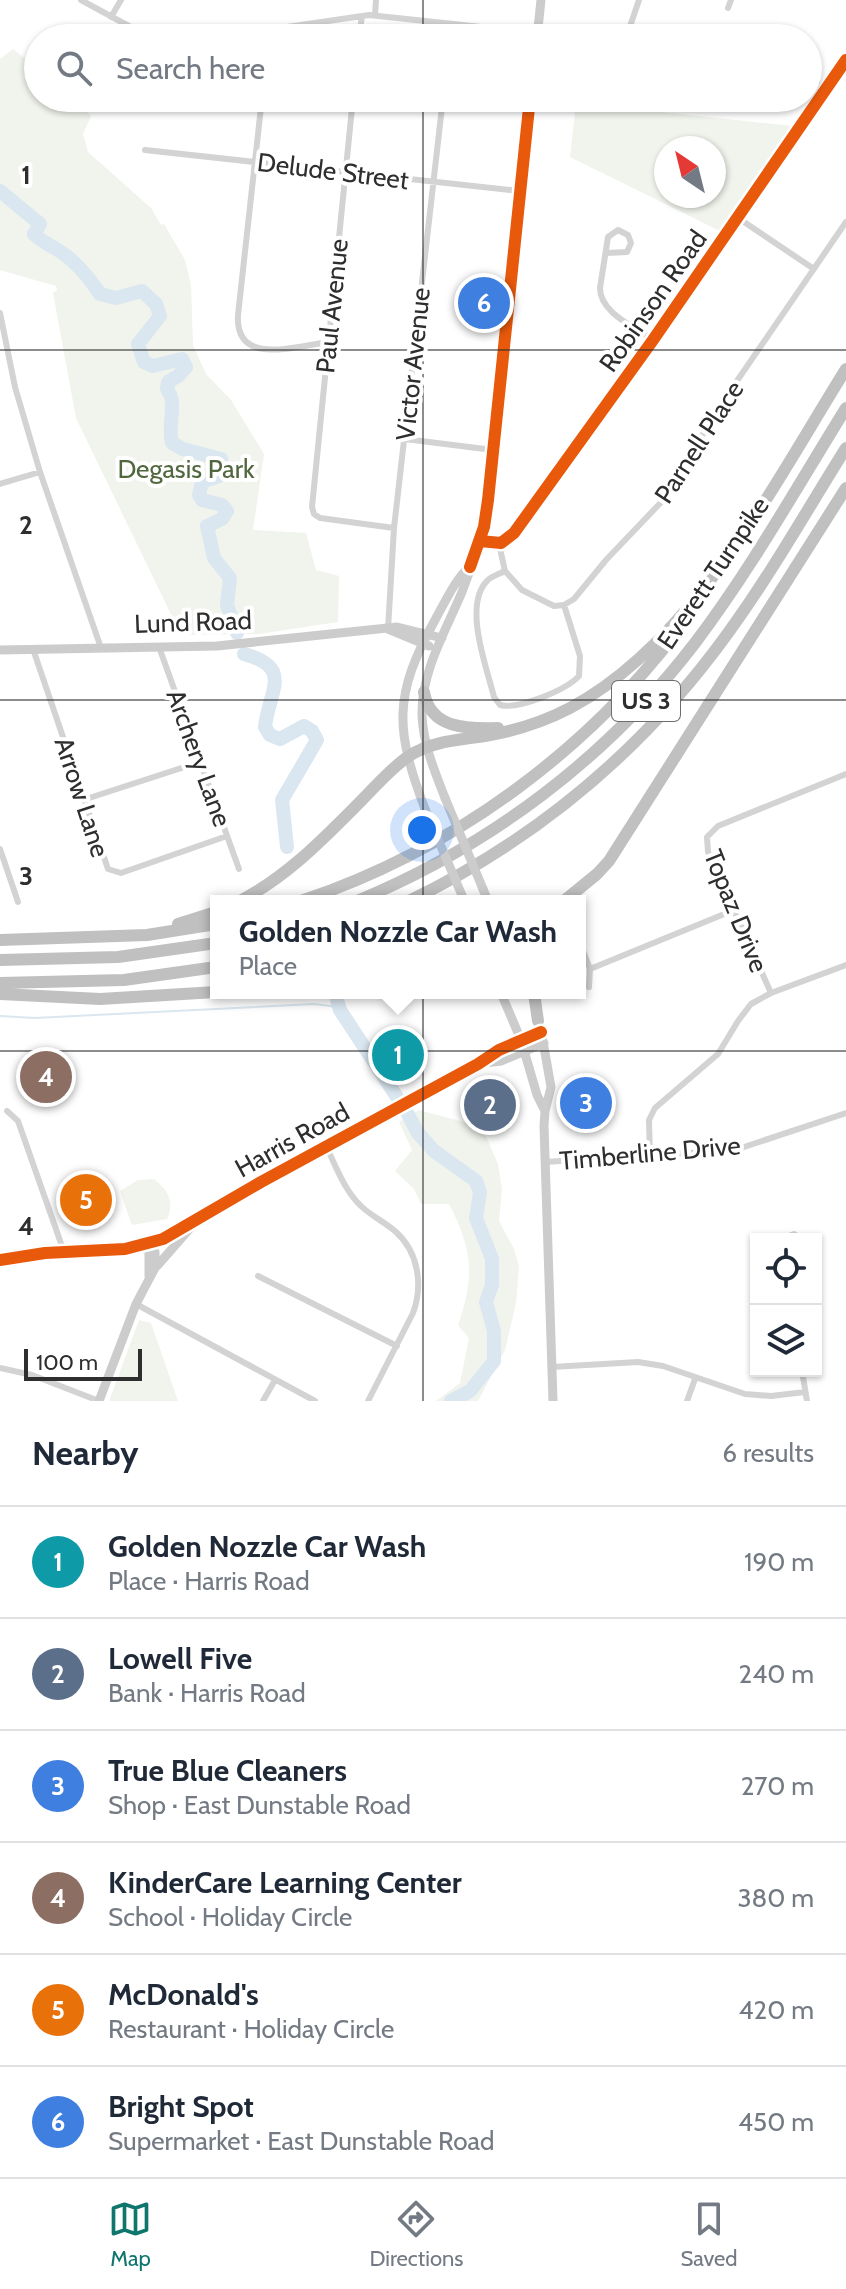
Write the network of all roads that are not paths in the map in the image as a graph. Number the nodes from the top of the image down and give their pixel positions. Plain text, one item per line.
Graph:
1 (81, 0) edge
2 (121, 0) edge
3 (376, 0) edge
4 (541, 0) edge
5 (639, 0) edge
6 (375, 15) junction
7 (362, 16) junction
8 (111, 17) junction
9 (124, 24) edge
10 (320, 24) edge
11 (361, 24) edge
12 (451, 24) edge
13 (538, 24) edge
14 (631, 24) edge
15 (846, 60) edge
16 (822, 85) edge
17 (828, 86) junction
18 (822, 95) edge
19 (260, 112) edge
20 (352, 112) edge
21 (441, 112) edge
22 (528, 112) edge
23 (810, 112) edge
24 (145, 150) dead end
25 (255, 162) junction
26 (346, 173) junction
27 (433, 182) junction
28 (520, 191) junction
29 (738, 218) junction
30 (846, 222) edge
31 (606, 253) junction
32 (814, 269) junction
33 (0, 313) edge
34 (653, 340) junction
35 (329, 342) junction
36 (846, 369) edge
37 (846, 408) edge
38 (405, 439) junction
39 (846, 448) edge
40 (493, 450) junction
41 (40, 472) junction
42 (0, 484) edge
43 (846, 488) edge
44 (394, 528) junction
45 (480, 541) junction
46 (737, 543) junction
47 (499, 544) junction
48 (470, 567) junction
49 (505, 571) junction
50 (564, 605) junction
51 (388, 629) junction
52 (428, 634) junction
53 (440, 643) junction
54 (423, 645) junction
55 (159, 647) junction
56 (101, 648) junction
57 (33, 649) junction
58 (0, 650) edge
59 (424, 692) junction
60 (555, 716) junction
61 (427, 747) junction
62 (407, 758) junction
63 (200, 762) junction
64 (846, 774) edge
65 (83, 800) junction
66 (227, 836) junction
67 (0, 849) edge
68 (3, 868) edge
69 (239, 869) dead end
70 (597, 874) junction
71 (249, 895) edge
72 (317, 895) edge
73 (370, 895) edge
74 (420, 895) edge
75 (462, 895) edge
76 (486, 895) edge
77 (571, 895) edge
78 (581, 895) edge
79 (18, 902) dead end
80 (734, 910) junction
81 (210, 914) edge
82 (210, 925) edge
83 (88, 938) junction
84 (0, 940) edge
85 (210, 944) edge
86 (586, 959) edge
87 (0, 960) edge
88 (846, 965) edge
89 (210, 968) edge
90 (590, 969) junction
91 (0, 983) edge
92 (589, 987) dead end
93 (210, 992) edge
94 (771, 993) junction
95 (0, 994) edge
96 (504, 999) edge
97 (529, 999) edge
98 (535, 999) edge
99 (541, 1032) junction
100 (521, 1040) junction
101 (524, 1051) junction
102 (478, 1064) junction
103 (7, 1111) dead end
104 (545, 1111) junction
105 (846, 1113) edge
106 (326, 1146) junction
107 (650, 1157) junction
108 (545, 1162) junction
109 (195, 1221) junction
110 (149, 1243) junction
111 (64, 1252) junction
112 (0, 1260) edge
113 (152, 1272) junction
114 (258, 1276) dead end
115 (136, 1304) junction
116 (397, 1346) junction
117 (552, 1367) junction
118 (0, 1368) edge
119 (803, 1377) edge
120 (695, 1379) junction
121 (275, 1380) junction
122 (805, 1392) junction
123 (99, 1401) edge
124 (263, 1401) edge
125 (315, 1401) edge
126 (368, 1401) edge
127 (553, 1401) edge
128 (687, 1401) edge
129 (807, 1401) edge

1 - 8 street
2 - 8 street
3 - 6 street
4 - 13 street
5 - 14 street
6 - 7 street
6 - 12 street
7 - 10 street
7 - 11 street
8 - 9 street
15 - 17 street, Robinson Road
16 - 17 street
17 - 18 street, Robinson Road
19 - 25 street
20 - 26 street, Paul Avenue
21 - 27 street, Victor Avenue
22 - 28 street
23 - 29 street, Robinson Road
24 - 25 street, Delude Street
25 - 26 street, Delude Street
25 - 35 street
26 - 27 street, Delude Street
26 - 35 street, Paul Avenue
27 - 28 street, Delude Street
27 - 38 street, Victor Avenue
28 - 40 street
29 - 32 street
29 - 34 street, Robinson Road
30 - 32 street, Parnell Place
31 - 31 street
31 - 34 street
32 - 50 street, Parnell Place
33 - 41 street
34 - 47 street, Robinson Road
35 - 44 street, Paul Avenue
36 - 46 highway
37 - 73 highway, Everett Turnpike / US 3
38 - 40 street
38 - 44 street, Victor Avenue
39 - 74 highway, Everett Turnpike / US 3
40 - 45 street
41 - 42 street
41 - 56 street
43 - 70 highway
44 - 51 street, Victor Avenue
45 - 47 street
45 - 48 street
46 - 60 highway
46 - 72 highway
47 - 49 street
48 - 52 street
48 - 53 street
49 - 50 street
49 - 50 street
51 - 52 street, Lund Road
51 - 54 street
51 - 55 street, Lund Road
52 - 53 street, Lund Road
52 - 54 street
53 - 54 street
53 - 59 street
54 - 62 street
55 - 56 street, Lund Road
55 - 63 street, Archery Lane
56 - 57 street, Lund Road
57 - 58 street, Lund Road
57 - 65 street, Arrow Lane
59 - 60 highway
59 - 61 street
60 - 61 highway
61 - 62 highway
61 - 76 street, bridge
62 - 71 highway
62 - 75 street, bridge
63 - 65 street
63 - 66 street, Archery Lane
64 - 80 street, Topaz Drive
65 - 66 street, Arrow Lane
66 - 69 street, Archery Lane
67 - 68 street
68 - 79 street
70 - 77 highway
70 - 78 highway
80 - 90 street
80 - 94 street, Topaz Drive
81 - 83 highway
82 - 83 highway
83 - 84 highway
85 - 87 highway
86 - 90 street
88 - 94 street
89 - 91 highway
90 - 92 street
93 - 95 highway
94 - 107 street
96 - 100 street
97 - 99 street
98 - 99 highway
99 - 100 street, Harris Road
99 - 101 street, Harris Road
99 - 104 street
100 - 101 street
100 - 102 street, Harris Road
101 - 102 street, Harris Road
101 - 104 street
102 - 106 street, Harris Road
103 - 111 street
104 - 108 street
105 - 107 street, Timberline Drive
106 - 109 street, Harris Road
106 - 116 street
107 - 108 street, Timberline Drive
108 - 117 street
109 - 110 street, Harris Road
109 - 113 street, Harris Road
110 - 111 street
110 - 113 street, Harris Road
111 - 112 street
113 - 115 street, Harris Road
114 - 116 street
115 - 121 street
115 - 123 street, Harris Road
116 - 126 street
117 - 120 street
117 - 127 street
118 - 123 street
119 - 122 street
120 - 122 street
120 - 128 street
121 - 124 street
121 - 125 street
122 - 129 street

